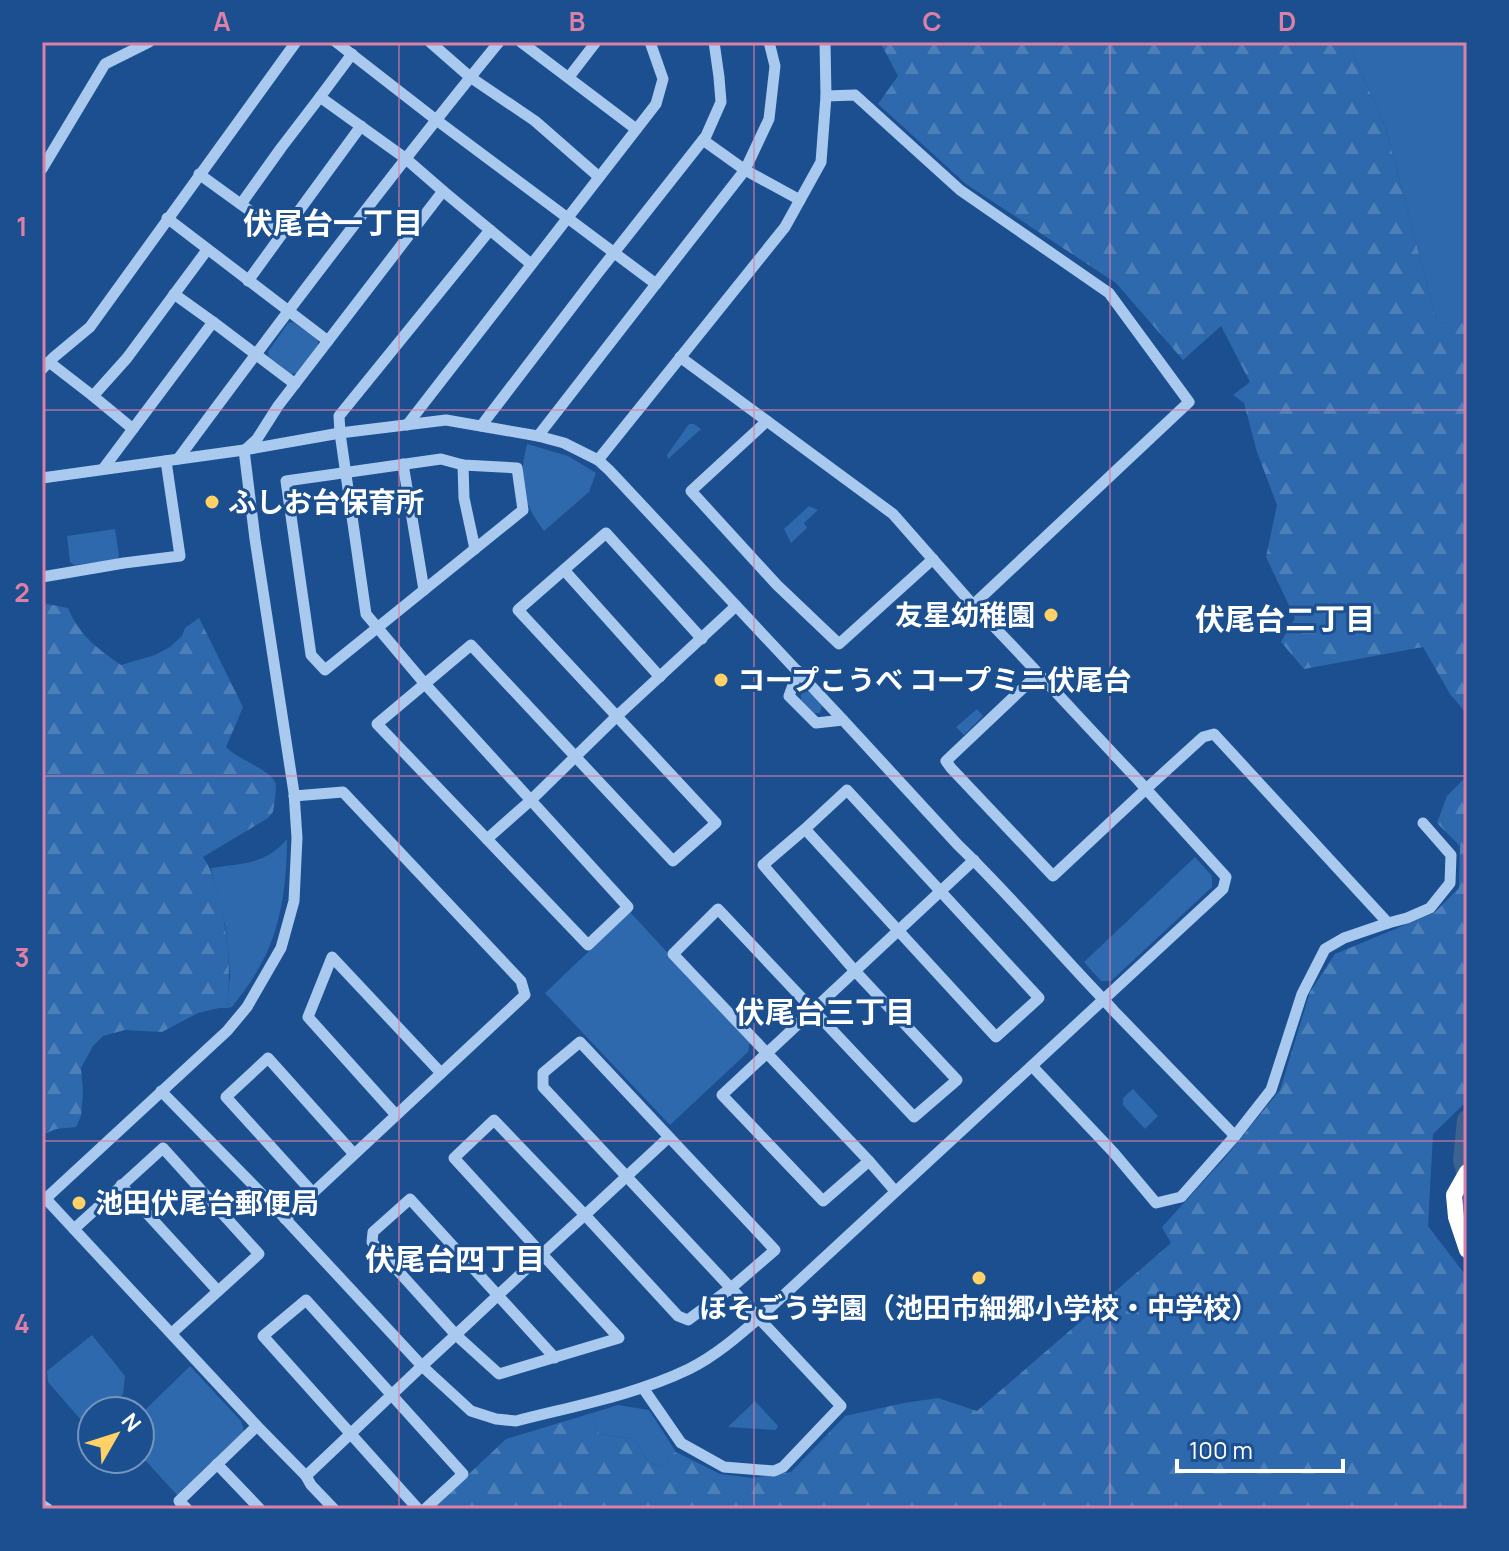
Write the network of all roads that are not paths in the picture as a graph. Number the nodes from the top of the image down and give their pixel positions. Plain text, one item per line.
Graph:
1 (149, 42) edge
2 (296, 42) edge
3 (336, 42) edge
4 (430, 42) edge
5 (499, 42) edge
6 (521, 42) edge
7 (596, 42) edge
8 (714, 42) edge
9 (769, 42) edge
10 (825, 42) edge
11 (652, 43) edge
12 (352, 54) junction
13 (470, 77) junction
14 (569, 77) junction
15 (826, 96) junction
16 (320, 97) junction
17 (435, 119) junction
18 (361, 126) junction
19 (636, 129) junction
20 (703, 140) junction
21 (405, 158) junction
22 (42, 169) edge
23 (745, 170) junction
24 (199, 174) junction
25 (599, 177) junction
26 (443, 191) junction
27 (800, 200) junction
28 (241, 204) junction
29 (567, 217) junction
30 (167, 218) junction
31 (490, 230) junction
32 (282, 234) junction
33 (207, 250) junction
34 (614, 253) junction
35 (531, 264) junction
36 (248, 281) junction
37 (656, 284) junction
38 (174, 294) junction
39 (289, 312) junction
40 (213, 322) junction
41 (328, 341) junction
42 (255, 355) junction
43 (680, 357) junction
44 (46, 366) edge
45 (295, 384) junction
46 (93, 396) junction
47 (767, 421) junction
48 (407, 425) junction
49 (481, 426) junction
50 (133, 429) junction
51 (340, 433) junction
52 (538, 436) junction
53 (244, 450) junction
54 (172, 460) junction
55 (598, 460) junction
56 (403, 464) junction
57 (463, 465) junction
58 (103, 469) junction
59 (346, 473) junction
60 (42, 478) edge
61 (475, 549) junction
62 (933, 559) junction
63 (564, 570) junction
64 (42, 577) edge
65 (424, 590) junction
66 (973, 605) junction
67 (736, 606) junction
68 (378, 627) junction
69 (702, 639) junction
70 (798, 671) junction
71 (1038, 674) junction
72 (660, 677) junction
73 (425, 684) junction
74 (617, 716) junction
75 (843, 720) junction
76 (575, 756) junction
77 (1146, 789) junction
78 (294, 796) junction
79 (530, 801) junction
80 (1423, 823) dead end
81 (805, 829) junction
82 (487, 839) junction
83 (974, 860) junction
84 (940, 891) junction
85 (1388, 923) junction
86 (897, 931) junction
87 (855, 971) junction
88 (1104, 1000) junction
89 (813, 1010) junction
90 (767, 1053) junction
91 (1032, 1066) junction
92 (441, 1073) junction
93 (161, 1091) junction
94 (396, 1115) junction
95 (1235, 1136) junction
96 (669, 1137) junction
97 (354, 1154) junction
98 (869, 1161) junction
99 (627, 1176) junction
100 (1463, 1179) edge
101 (121, 1185) junction
102 (895, 1191) junction
103 (313, 1193) junction
104 (44, 1200) edge
105 (585, 1215) junction
106 (285, 1219) junction
107 (74, 1229) junction
108 (1467, 1250) edge
109 (542, 1254) junction
110 (731, 1288) junction
111 (218, 1291) junction
112 (498, 1295) junction
113 (759, 1318) junction
114 (172, 1333) junction
115 (456, 1335) junction
116 (555, 1358) junction
117 (422, 1366) junction
118 (643, 1388) junction
119 (392, 1395) junction
120 (257, 1426) junction
121 (351, 1434) junction
122 (217, 1464) junction
123 (306, 1476) junction
124 (42, 1505) edge
125 (48, 1509) edge
126 (187, 1509) edge
127 (260, 1509) edge
128 (334, 1509) edge
129 (418, 1509) edge
130 (425, 1509) edge

1 - 22 street
2 - 24 street
3 - 12 street
4 - 13 street
5 - 13 street
6 - 14 street
7 - 14 street
8 - 20 street
9 - 23 street
10 - 15 street
11 - 19 street
12 - 16 street
12 - 17 street
13 - 17 street
13 - 25 street
14 - 19 street
15 - 27 street
15 - 66 street
16 - 18 street
16 - 28 street
17 - 21 street
17 - 29 street
18 - 21 street
18 - 32 street
19 - 25 street
20 - 23 street
20 - 34 street
21 - 26 street
21 - 39 street
23 - 27 street
23 - 37 street
24 - 28 street
24 - 30 street
25 - 29 street
26 - 31 street
26 - 41 street
27 - 43 street
28 - 32 street
29 - 34 street
29 - 35 street
30 - 33 street
30 - 44 street
31 - 35 street
31 - 51 street
32 - 36 street
33 - 36 street
33 - 38 street
34 - 37 street
34 - 49 street
35 - 48 street
36 - 39 street
37 - 52 street
38 - 40 street
38 - 46 street
39 - 41 street
39 - 42 street
40 - 42 street
40 - 50 street
41 - 45 street
42 - 45 street
42 - 54 street
43 - 47 street
43 - 55 street
44 - 46 street
45 - 53 street
46 - 50 street
47 - 62 street
47 - 62 street
48 - 49 street
48 - 51 street
49 - 52 street
50 - 58 street
51 - 53 street
51 - 59 street
52 - 55 street
53 - 54 street
53 - 78 street
54 - 58 street
54 - 64 street
55 - 67 street
56 - 57 street
56 - 59 street
56 - 65 street
57 - 61 street
57 - 61 street
58 - 60 street
59 - 68 street
59 - 68 street
61 - 65 street
62 - 66 street
63 - 69 street
63 - 72 street
63 - 74 street
65 - 68 street
66 - 71 street
67 - 69 street
67 - 70 street
68 - 73 street
69 - 72 street
70 - 75 street
70 - 75 street
71 - 77 street
71 - 77 street
72 - 74 street
73 - 76 street
73 - 79 street
73 - 82 street
74 - 76 street
74 - 76 street
75 - 83 street
76 - 79 street
77 - 85 street
77 - 88 street
78 - 92 street
78 - 93 street
79 - 82 street
79 - 82 street
80 - 85 street
81 - 84 street
81 - 86 street
81 - 87 street
83 - 84 street
83 - 88 street
84 - 86 street
84 - 86 street
85 - 95 street
86 - 87 street
87 - 89 street
87 - 89 street
88 - 91 street
88 - 95 street
89 - 90 street
89 - 90 street
90 - 98 street
90 - 98 street
91 - 95 street
91 - 102 street
92 - 94 street
92 - 94 street
93 - 104 street
93 - 106 street
94 - 97 street
96 - 99 street
96 - 99 street
96 - 110 street
97 - 103 street
97 - 103 street
98 - 102 street
99 - 105 street
99 - 110 street
100 - 108 highway
101 - 107 street
101 - 111 street
101 - 111 street
102 - 113 street
103 - 106 street
104 - 107 street
105 - 109 street
105 - 109 street
105 - 110 street
106 - 117 street
107 - 114 street
109 - 112 street
109 - 116 street
110 - 113 street
111 - 114 street
112 - 115 street
112 - 115 street
112 - 116 street
113 - 118 street
113 - 118 street
114 - 120 street
115 - 116 street
115 - 117 street
117 - 118 street
117 - 119 street
119 - 121 street
119 - 121 street
119 - 130 street
120 - 122 street
120 - 123 street
121 - 123 street
121 - 129 street
122 - 126 street
122 - 127 street
123 - 128 street
124 - 125 street

